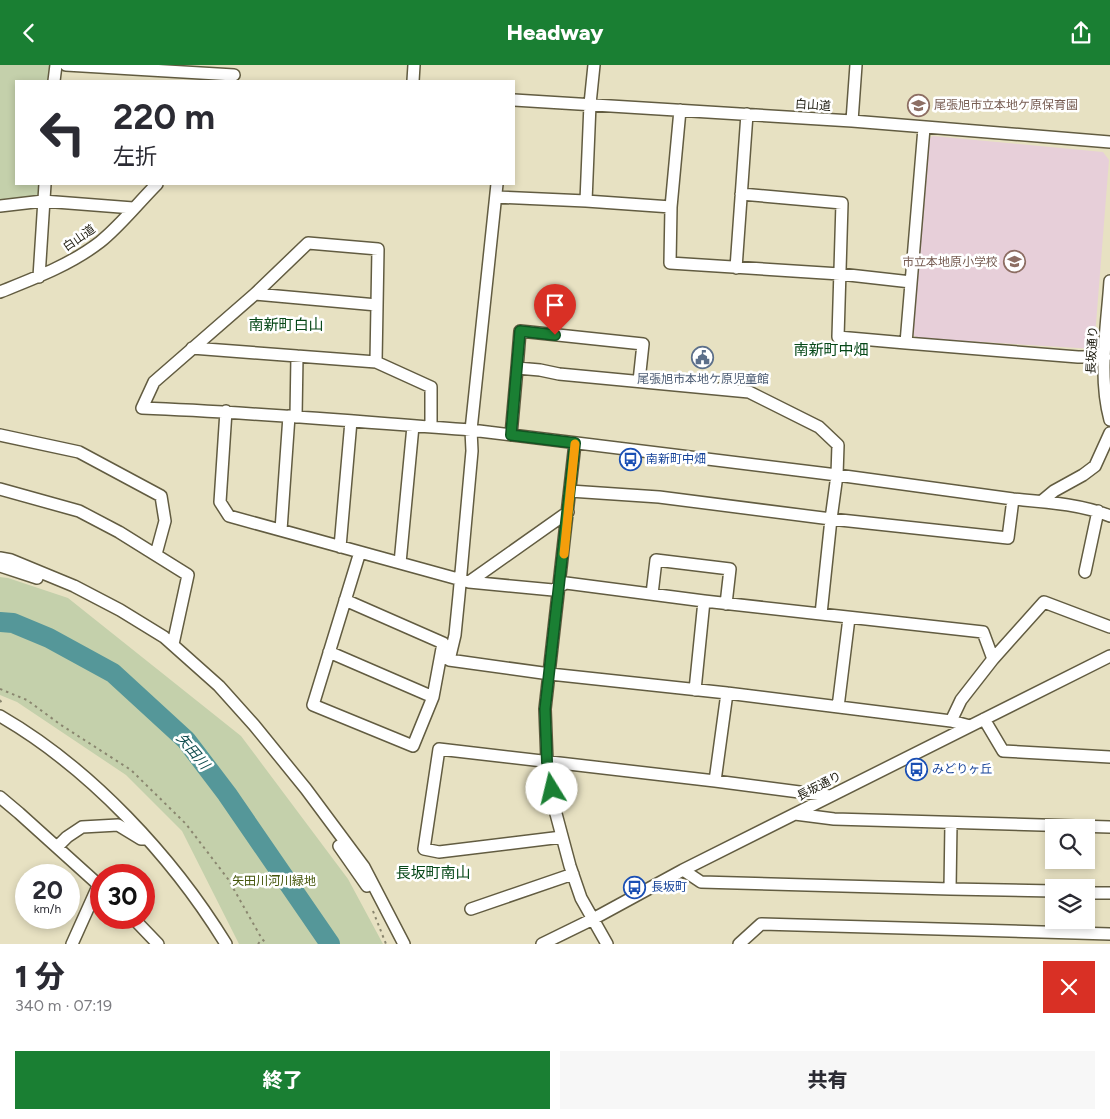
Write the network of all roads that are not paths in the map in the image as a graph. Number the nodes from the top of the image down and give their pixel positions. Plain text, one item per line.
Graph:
1 (56, 65) edge
2 (66, 65) edge
3 (414, 65) edge
4 (594, 65) edge
5 (856, 65) edge
6 (234, 74) edge
7 (54, 80) edge
8 (413, 80) edge
9 (515, 100) edge
10 (590, 105) junction
11 (680, 110) junction
12 (747, 115) junction
13 (852, 121) junction
14 (924, 128) junction
15 (1110, 142) edge
16 (45, 185) edge
17 (156, 185) edge
18 (497, 185) edge
19 (741, 195) junction
20 (496, 197) junction
21 (43, 201) junction
22 (586, 201) junction
23 (0, 205) edge
24 (671, 207) junction
25 (133, 208) junction
26 (736, 268) junction
27 (840, 274) junction
28 (39, 277) junction
29 (911, 281) junction
30 (1110, 281) edge
31 (0, 292) edge
32 (256, 294) junction
33 (1109, 299) edge
34 (377, 305) junction
35 (906, 343) junction
36 (192, 348) junction
37 (297, 356) junction
38 (1105, 357) junction
39 (376, 362) junction
40 (517, 368) junction
41 (639, 381) junction
42 (226, 411) junction
43 (292, 416) junction
44 (1110, 420) edge
45 (351, 421) junction
46 (413, 426) junction
47 (432, 427) junction
48 (471, 431) junction
49 (1110, 433) edge
50 (0, 435) edge
51 (511, 435) junction
52 (575, 443) junction
53 (837, 475) junction
54 (0, 489) edge
55 (570, 491) junction
56 (1013, 499) junction
57 (1042, 501) junction
58 (1098, 511) junction
59 (568, 512) junction
60 (1110, 516) edge
61 (831, 519) junction
62 (280, 530) junction
63 (340, 547) junction
64 (360, 552) junction
65 (156, 554) junction
66 (0, 558) edge
67 (400, 563) junction
68 (0, 566) edge
69 (1085, 572) dead end
70 (464, 581) junction
71 (560, 585) junction
72 (652, 594) junction
73 (345, 600) junction
74 (704, 601) junction
75 (726, 604) junction
76 (821, 614) junction
77 (849, 618) junction
78 (1110, 627) edge
79 (173, 644) junction
80 (329, 652) junction
81 (446, 654) junction
82 (1110, 656) edge
83 (993, 659) junction
84 (550, 674) junction
85 (695, 690) junction
86 (727, 693) junction
87 (433, 697) junction
88 (838, 707) junction
89 (0, 715) edge
90 (984, 719) junction
91 (951, 721) junction
92 (970, 726) junction
93 (1110, 757) edge
94 (547, 762) junction
95 (715, 781) junction
96 (0, 797) edge
97 (830, 797) junction
98 (795, 814) junction
99 (951, 823) junction
100 (1110, 827) edge
101 (562, 837) junction
102 (147, 839) junction
103 (58, 847) junction
104 (683, 870) junction
105 (573, 874) junction
106 (90, 877) edge
107 (950, 889) junction
108 (1045, 891) edge
109 (1095, 893) edge
110 (1110, 893) edge
111 (90, 907) edge
112 (471, 909) dead end
113 (593, 919) junction
114 (144, 929) edge
115 (398, 932) junction
116 (1110, 934) edge
117 (72, 944) edge
118 (158, 944) edge
119 (226, 944) edge
120 (404, 944) edge
121 (542, 944) edge
122 (607, 944) edge
123 (739, 944) edge

1 - 7 street
2 - 6 street
3 - 8 street
4 - 10 street
5 - 13 street
9 - 10 street, 白山道
10 - 11 street, 白山道
10 - 22 street
11 - 12 street, 白山道
11 - 24 street
12 - 13 street, 白山道
12 - 19 street
13 - 14 street, 白山道
14 - 15 street, 白山道
14 - 29 street
16 - 21 street
17 - 25 street, 白山道
18 - 20 street
19 - 26 street
19 - 27 street
20 - 22 street
20 - 48 street
21 - 23 street
21 - 25 street
21 - 28 street
22 - 24 street
24 - 26 street
25 - 28 street, 白山道
26 - 27 street
27 - 29 street
27 - 35 street
28 - 31 street, 白山道
29 - 35 street
30 - 33 street, 長坂通り
32 - 34 street
32 - 34 street
32 - 36 street
33 - 38 street, 長坂通り
34 - 39 street
35 - 38 street
36 - 37 street
36 - 42 street
37 - 39 street
37 - 43 street
38 - 44 street, 長坂通り
39 - 47 street
40 - 41 street
40 - 41 street
40 - 51 street
41 - 53 street
42 - 43 street
42 - 62 street
43 - 45 street
43 - 62 street
45 - 46 street
45 - 63 street
46 - 47 street
46 - 67 street
47 - 48 street
48 - 51 street
48 - 70 street
49 - 57 street
50 - 65 street
51 - 52 street
52 - 53 street
52 - 55 street
53 - 56 street
53 - 61 street
54 - 65 street
55 - 59 street
55 - 61 street
56 - 57 street
56 - 61 street
57 - 58 street
58 - 60 street
58 - 69 street
59 - 70 street
59 - 71 street
61 - 76 street
62 - 63 street
63 - 64 street
64 - 67 street
64 - 73 street
65 - 79 street
66 - 79 street
67 - 70 street
68 - 115 street
70 - 71 street
70 - 81 street
71 - 72 street
71 - 84 street
72 - 74 street
72 - 75 street
73 - 80 street
73 - 81 street
74 - 75 street
74 - 85 street
75 - 76 street
76 - 77 street
77 - 83 street
77 - 88 street
78 - 83 street
79 - 115 street
80 - 87 street
80 - 87 street
81 - 84 street
81 - 87 street
82 - 90 street, 長坂通り
83 - 91 street
84 - 85 street
84 - 94 street
85 - 86 street
86 - 88 street
86 - 95 street
88 - 91 street
89 - 102 street
90 - 92 street, 長坂通り
90 - 93 street
91 - 92 street
92 - 97 street, 長坂通り
94 - 95 street
94 - 101 street
94 - 101 street
95 - 97 street
96 - 103 street
97 - 98 street, 長坂通り
98 - 99 street
98 - 104 street, 長坂通り
99 - 100 street
99 - 107 street
101 - 105 street
102 - 103 street
102 - 119 street
103 - 106 street
104 - 107 street
104 - 113 street, 長坂通り
105 - 112 street
105 - 113 street
107 - 108 street
109 - 110 street
111 - 117 street
113 - 121 street, 長坂通り
113 - 122 street
114 - 118 street
115 - 120 street
116 - 123 street

